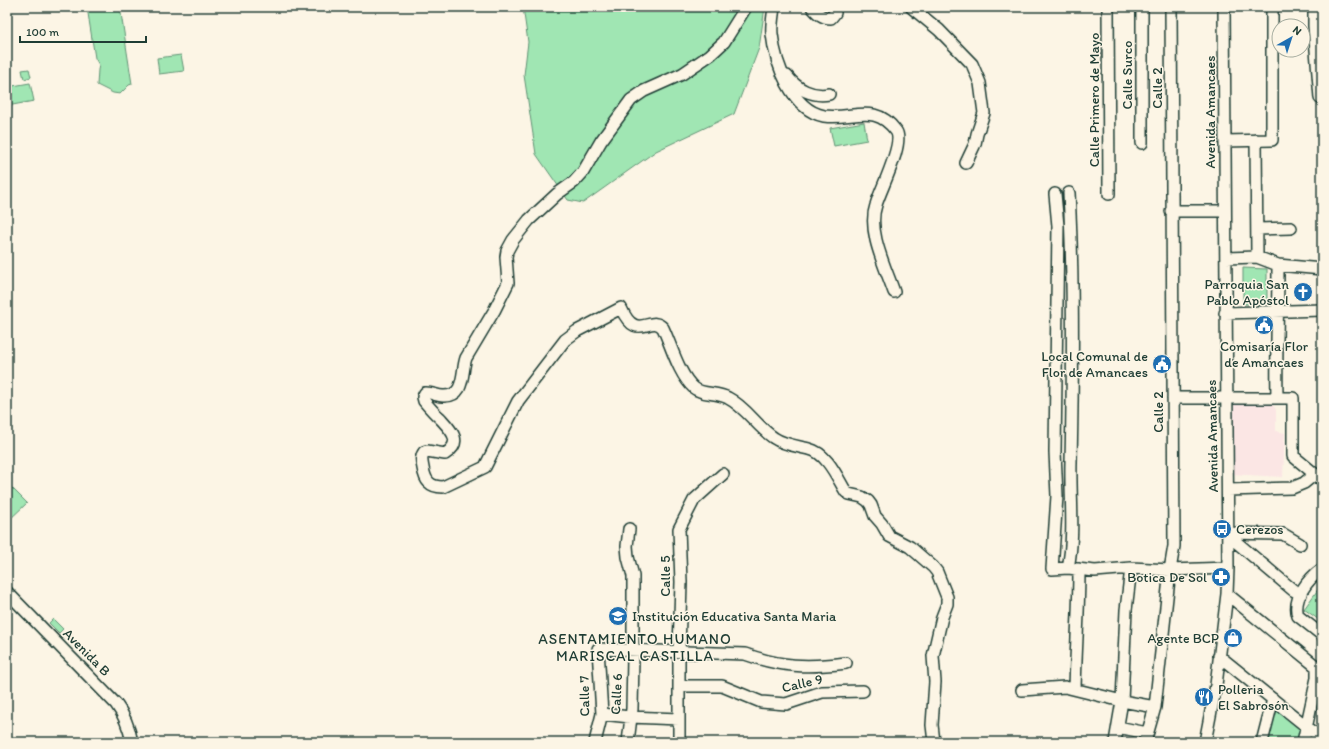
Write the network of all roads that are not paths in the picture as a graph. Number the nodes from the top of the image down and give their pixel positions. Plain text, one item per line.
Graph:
1 (746, 7) edge
2 (774, 7) edge
3 (812, 7) edge
4 (835, 7) edge
5 (911, 7) edge
6 (1108, 7) edge
7 (1142, 7) edge
8 (1171, 7) edge
9 (1224, 7) edge
10 (1272, 7) edge
11 (1314, 7) edge
12 (1318, 26) edge
13 (780, 67) junction
14 (829, 94) dead end
15 (1320, 98) dead end
16 (1256, 140) junction
17 (1225, 141) junction
18 (1142, 143) dead end
19 (966, 163) dead end
20 (1069, 193) dead end
21 (1055, 194) dead end
22 (1109, 194) dead end
23 (1171, 211) junction
24 (1226, 211) junction
25 (1291, 228) dead end
26 (1257, 229) junction
27 (1256, 257) junction
28 (1226, 258) junction
29 (1278, 265) junction
30 (1322, 270) edge
31 (894, 292) dead end
32 (1322, 310) edge
33 (1278, 311) junction
34 (1225, 313) junction
35 (1277, 397) junction
36 (1173, 398) junction
37 (1226, 398) junction
38 (723, 474) dead end
39 (1319, 477) edge
40 (1228, 490) junction
41 (629, 529) dead end
42 (1229, 534) junction
43 (1300, 544) dead end
44 (1073, 568) junction
45 (1131, 568) junction
46 (1228, 568) junction
47 (1322, 569) edge
48 (1170, 570) junction
49 (7, 592) edge
50 (1227, 594) junction
51 (1301, 594) junction
52 (1322, 635) edge
53 (632, 650) junction
54 (679, 651) junction
55 (1219, 656) junction
56 (846, 663) dead end
57 (679, 686) junction
58 (1075, 689) junction
59 (1022, 690) dead end
60 (863, 691) dead end
61 (1273, 699) junction
62 (1122, 701) junction
63 (1155, 707) junction
64 (602, 714) junction
65 (630, 717) junction
66 (679, 719) junction
67 (1307, 726) junction
68 (1118, 727) junction
69 (1146, 738) edge
70 (1322, 739) edge
71 (132, 742) edge
72 (595, 742) edge
73 (628, 742) edge
74 (679, 742) edge
75 (934, 742) edge
76 (1115, 742) edge
77 (1205, 742) edge
78 (1262, 742) edge
79 (1303, 742) edge

1 - 75 street
2 - 13 street
3 - 4 street
5 - 19 street
6 - 22 street, Calle Primero de Mayo
7 - 18 street, Calle Surco
8 - 23 street, Calle 2
9 - 17 street, Avenida Amancaes
10 - 16 street
11 - 12 street
12 - 15 street
13 - 14 street
13 - 31 street
16 - 17 street
16 - 26 street
17 - 24 street, Avenida Amancaes
20 - 44 street
21 - 44 street
23 - 24 street
23 - 36 street, Calle 2
24 - 28 street, Avenida Amancaes
25 - 26 street
26 - 27 street
27 - 28 street
27 - 29 street
28 - 34 street, Avenida Amancaes
29 - 30 street
29 - 33 street
32 - 33 street
33 - 34 street
33 - 35 street
34 - 37 street, Avenida Amancaes
35 - 37 street
35 - 39 street
36 - 37 street
36 - 48 street, Calle 2
37 - 40 street, Avenida Amancaes
38 - 54 street, Calle 5
39 - 40 street
40 - 42 street, Avenida Amancaes
41 - 53 street, Calle 6
42 - 43 street
42 - 46 street, Avenida Amancaes
42 - 51 street
44 - 45 street
44 - 58 street
45 - 48 street
45 - 62 street
46 - 48 street
46 - 50 street, Avenida Amancaes
47 - 51 street
48 - 63 street, Calle 2
49 - 71 street, Avenida B
50 - 55 street, Avenida Amancaes
50 - 67 street
51 - 52 street
53 - 54 street
53 - 64 street, Calle 7
53 - 65 street, Calle 6
54 - 56 street
54 - 57 street, Calle 5
55 - 61 street
55 - 77 street, Avenida Amancaes
57 - 60 street, Calle 9
57 - 66 street, Calle 5
58 - 59 street
58 - 62 street
61 - 67 street
61 - 78 street
62 - 63 street
62 - 68 street
63 - 69 street, Calle 2
64 - 65 street
64 - 72 street, Calle 7
65 - 66 street
65 - 73 street, Calle 6
66 - 74 street, Calle 5
67 - 70 street
67 - 79 street
68 - 69 street
68 - 76 street

